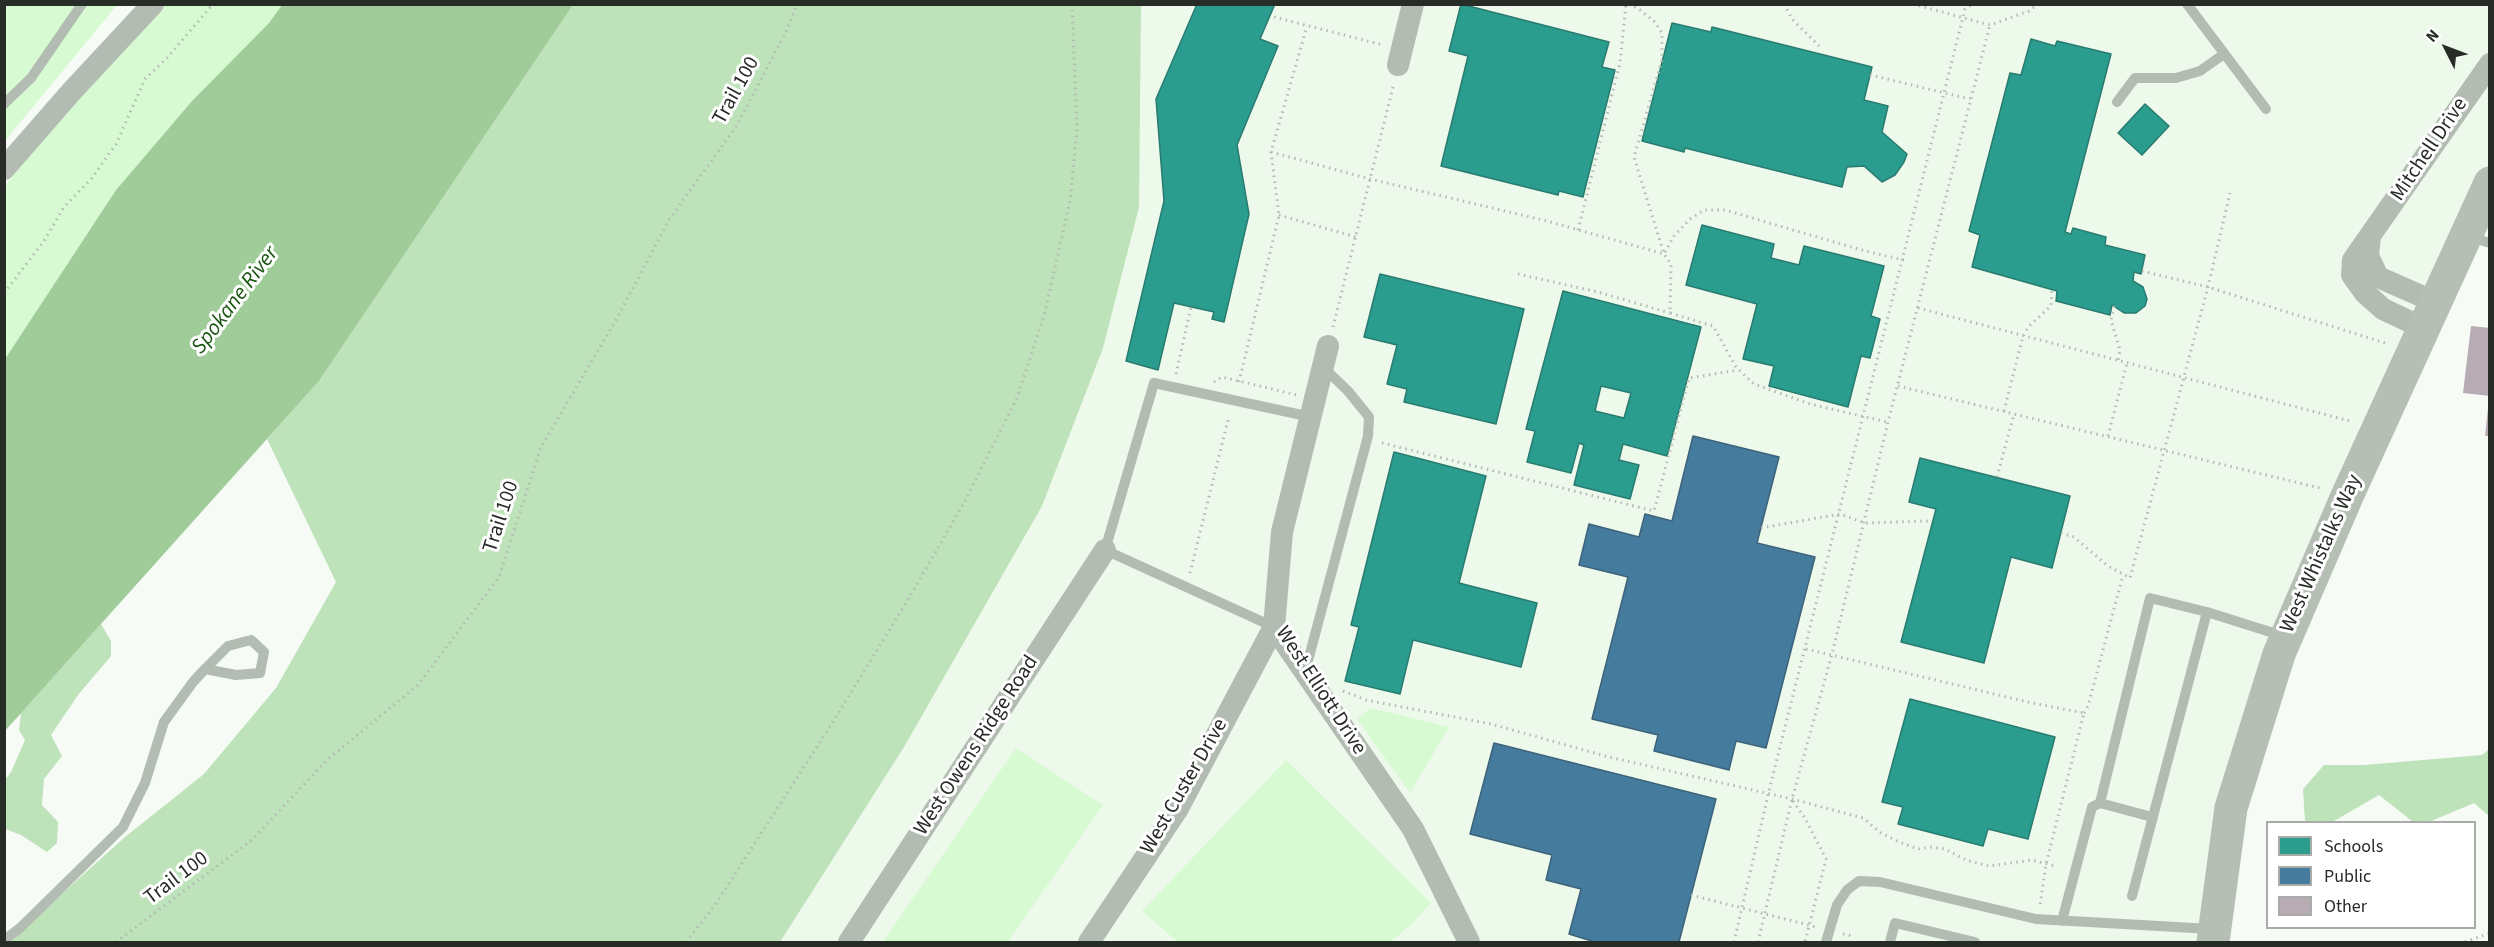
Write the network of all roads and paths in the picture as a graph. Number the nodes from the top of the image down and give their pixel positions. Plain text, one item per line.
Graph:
1 (82, 4) edge
2 (153, 4) edge
3 (213, 4) edge
4 (797, 4) edge
5 (1072, 4) edge
6 (1413, 4) edge
7 (1627, 4) edge
8 (1784, 4) edge
9 (1913, 4) edge
10 (1972, 4) edge
11 (2038, 4) edge
12 (2187, 4) edge
13 (1274, 17) dead end
14 (1963, 19) junction
15 (1990, 25) junction
16 (1307, 26) junction
17 (1819, 46) dead end
18 (2224, 54) junction
19 (1400, 56) junction
20 (2490, 64) edge
21 (1870, 75) dead end
22 (1945, 92) junction
23 (1970, 99) junction
24 (2117, 102) dead end
25 (4, 104) edge
26 (2266, 110) dead end
27 (1271, 152) junction
28 (4, 169) edge
29 (1370, 179) junction
30 (2490, 183) edge
31 (2230, 193) dead end
32 (1279, 215) junction
33 (1578, 230) junction
34 (1356, 237) junction
35 (2477, 239) edge
36 (1664, 254) junction
37 (1904, 260) junction
38 (2142, 271) dead end
39 (1518, 274) dead end
40 (2208, 287) junction
41 (2052, 289) dead end
42 (4, 293) edge
43 (2114, 306) dead end
44 (1191, 307) dead end
45 (1918, 308) junction
46 (1670, 313) junction
47 (2429, 315) junction
48 (2023, 336) junction
49 (2385, 343) dead end
50 (1325, 357) junction
51 (2118, 361) junction
52 (2127, 363) junction
53 (1738, 370) junction
54 (1185, 376) dead end
55 (2182, 377) junction
56 (1204, 380) dead end
57 (1239, 382) junction
58 (1898, 386) junction
59 (1300, 395) dead end
60 (2004, 411) junction
61 (2014, 414) junction
62 (1863, 415) junction
63 (1229, 416) dead end
64 (1311, 417) junction
65 (2350, 421) dead end
66 (1888, 422) junction
67 (2108, 436) junction
68 (1381, 443) dead end
69 (2164, 450) junction
70 (1997, 477) dead end
71 (2320, 488) dead end
72 (1840, 514) junction
73 (1931, 521) dead end
74 (1865, 523) junction
75 (1761, 528) dead end
76 (2061, 533) dead end
77 (1105, 550) junction
78 (2124, 575) junction
79 (1185, 586) junction
80 (2207, 612) junction
81 (1274, 627) junction
82 (2286, 637) junction
83 (1806, 648) junction
84 (1832, 654) junction
85 (205, 669) junction
86 (1307, 675) junction
87 (2084, 713) junction
88 (1768, 795) junction
89 (1792, 799) junction
90 (2100, 802) junction
91 (2152, 817) junction
92 (2046, 864) junction
93 (2055, 866) dead end
94 (1691, 895) dead end
95 (2132, 896) dead end
96 (2040, 906) dead end
97 (1743, 908) junction
98 (1765, 914) junction
99 (2062, 921) junction
100 (1809, 925) junction
101 (1816, 927) dead end
102 (1842, 933) dead end
103 (2490, 933) edge
104 (1853, 936) dead end
105 (2213, 936) edge
106 (4, 940) edge
107 (116, 942) edge
108 (686, 942) edge
109 (849, 942) edge
110 (1089, 942) edge
111 (1469, 942) edge
112 (1734, 942) edge
113 (1758, 942) edge
114 (1804, 942) edge
115 (1826, 942) edge
116 (1890, 942) edge
117 (1975, 942) edge
118 (2465, 942) edge

1 - 25 lane
2 - 28 street
3 - 42 path
4 - 107 path, Trail 100
5 - 108 path
6 - 19 street
7 - 33 path
7 - 36 path
8 - 17 path
9 - 14 path
10 - 14 path
11 - 15 path
12 - 18 lane
13 - 16 path
14 - 15 path
14 - 22 path
15 - 23 path
16 - 19 path
16 - 27 path
18 - 24 lane
18 - 26 lane
19 - 29 path
20 - 47 street, Mitchell Drive
21 - 22 path
22 - 23 path
22 - 37 path
23 - 45 path
27 - 29 path
27 - 32 path
29 - 33 path
29 - 34 path
30 - 35 main road, West Whistalks Way
31 - 40 path
32 - 34 path
32 - 57 path
33 - 36 path
34 - 50 path
35 - 47 main road, West Whistalks Way
36 - 37 path
36 - 46 path
37 - 62 path
38 - 40 path
39 - 46 path
40 - 49 path
40 - 55 path
41 - 48 path
43 - 51 path
44 - 54 path
45 - 48 path
45 - 58 path
46 - 53 path
47 - 82 main road, West Whistalks Way
48 - 51 path
48 - 60 path
50 - 64 street, West Elliott Drive
50 - 86 lane
51 - 52 path
52 - 55 path
52 - 67 path
53 - 62 path
53 - 68 path
55 - 65 path
55 - 69 path
56 - 57 path
57 - 59 path
58 - 60 path
58 - 66 path
60 - 61 path
61 - 67 path
61 - 70 path
62 - 66 path
62 - 72 path
63 - 79 path
64 - 77 lane
64 - 81 street, West Elliott Drive
66 - 74 path
67 - 69 path
69 - 71 path
69 - 78 path
72 - 74 path
72 - 75 path
72 - 83 path
73 - 74 path
74 - 84 path
76 - 78 path
77 - 79 lane
77 - 109 street, West Owens Ridge Road
78 - 87 path
79 - 81 lane
80 - 82 lane
80 - 90 lane
80 - 91 lane
81 - 86 street, West Elliott Drive
81 - 110 street, West Custer Drive
82 - 105 main road, West Whistalks Way
83 - 84 path
83 - 88 path
84 - 87 path
84 - 89 path
85 - 85 lane
85 - 106 lane
86 - 88 path
86 - 111 street, West Elliott Drive
87 - 92 path
88 - 89 path
88 - 97 path
89 - 92 path
89 - 98 path
89 - 100 path
90 - 91 lane
90 - 99 lane
91 - 95 lane
92 - 93 path
92 - 96 path
94 - 97 path
97 - 98 path
97 - 112 path
98 - 100 path
98 - 113 path
99 - 105 lane
99 - 115 lane
100 - 101 path
100 - 114 path
102 - 104 path
103 - 118 path
116 - 117 lane

